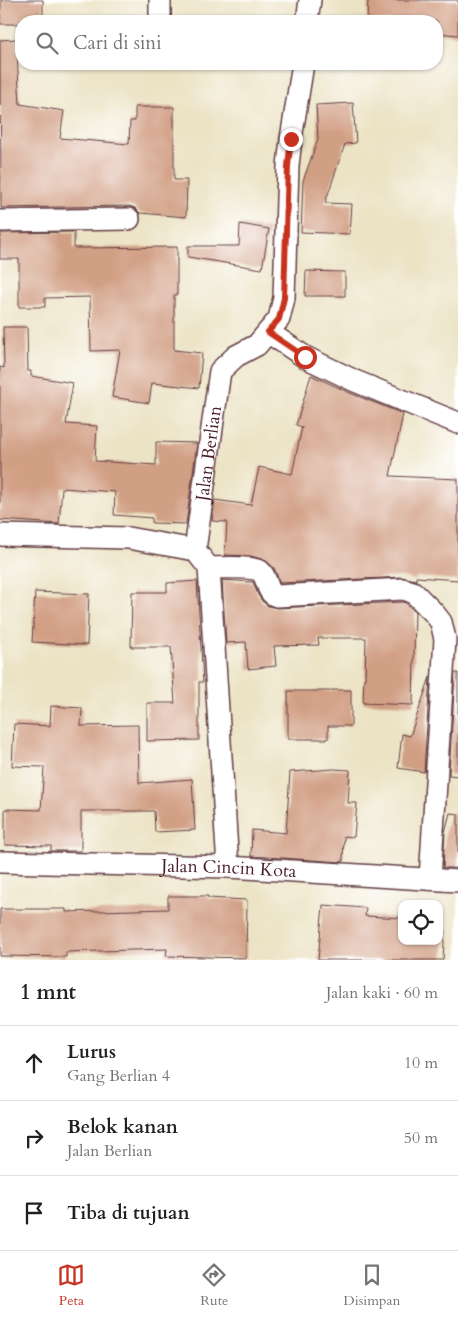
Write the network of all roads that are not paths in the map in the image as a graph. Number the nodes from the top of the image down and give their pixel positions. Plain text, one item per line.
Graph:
1 (160, 0) edge
2 (310, 0) edge
3 (160, 15) edge
4 (308, 15) edge
5 (302, 70) edge
6 (128, 219) dead end
7 (0, 221) edge
8 (268, 332) junction
9 (458, 423) edge
10 (0, 534) edge
11 (195, 550) junction
12 (209, 568) junction
13 (452, 639) edge
14 (0, 862) edge
15 (228, 867) junction
16 (430, 879) junction
17 (458, 881) edge

1 - 3 street
2 - 4 street
5 - 8 street, Jalan Berlian
6 - 7 street
8 - 9 street
8 - 11 street, Jalan Berlian
10 - 11 street
11 - 12 street
12 - 13 street
12 - 15 street
13 - 16 street
14 - 15 street, Jalan Cincin Kota
15 - 16 street, Jalan Cincin Kota
16 - 17 street, Jalan Cincin Kota

